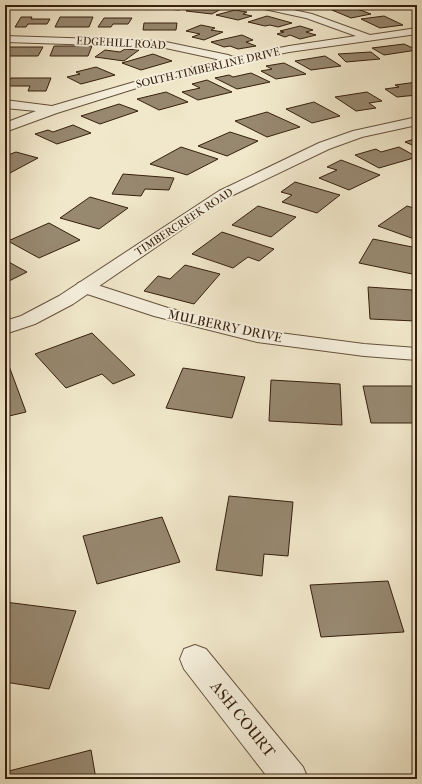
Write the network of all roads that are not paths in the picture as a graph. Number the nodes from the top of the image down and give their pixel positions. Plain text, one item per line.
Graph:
1 (258, 5) edge
2 (417, 31) edge
3 (370, 38) junction
4 (5, 39) edge
5 (235, 60) junction
6 (5, 104) edge
7 (52, 110) junction
8 (417, 121) edge
9 (5, 128) edge
10 (84, 287) junction
11 (5, 328) edge
12 (417, 354) edge
13 (195, 659) dead end
14 (291, 779) edge

1 - 3 street
2 - 3 street, SOUTH TIMBERLINE DRIVE
3 - 5 street, SOUTH TIMBERLINE DRIVE
4 - 5 street, EDGEHILL ROAD
5 - 7 street, SOUTH TIMBERLINE DRIVE
6 - 7 street
7 - 9 street, SOUTH TIMBERLINE DRIVE
8 - 10 street, TIMBERCREEK ROAD
10 - 11 street, TIMBERCREEK ROAD
10 - 12 street, MULBERRY DRIVE
13 - 14 street, ASH COURT

